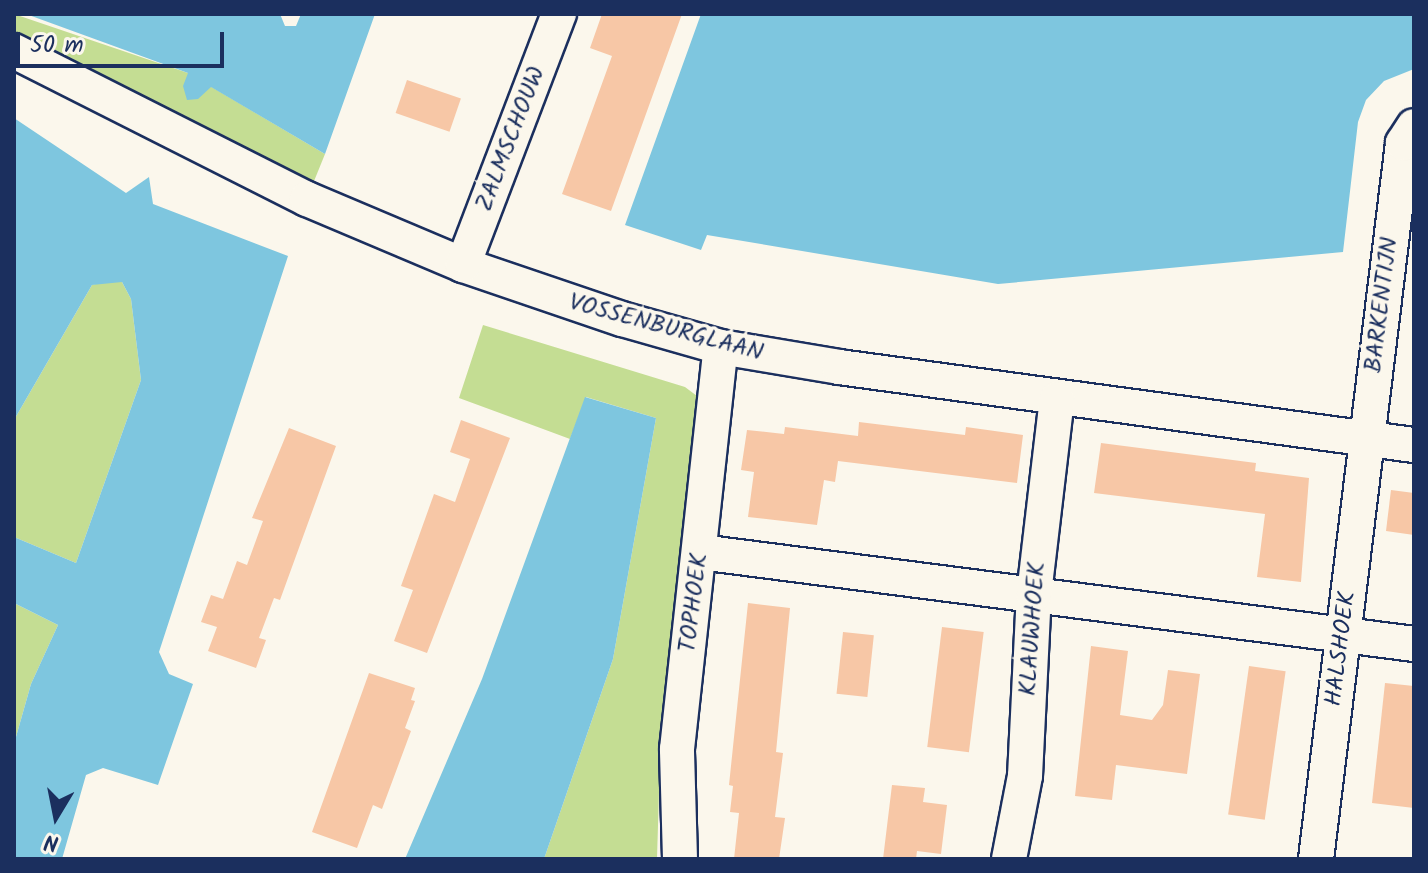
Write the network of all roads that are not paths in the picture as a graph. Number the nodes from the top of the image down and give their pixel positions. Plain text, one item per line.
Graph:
1 (559, 14) edge
2 (14, 51) edge
3 (1414, 126) edge
4 (463, 265) junction
5 (721, 347) junction
6 (1057, 399) junction
7 (1365, 439) junction
8 (1414, 445) edge
9 (700, 552) junction
10 (1034, 594) junction
11 (1343, 634) junction
12 (1414, 644) edge
13 (680, 859) edge
14 (1009, 859) edge
15 (1316, 859) edge

1 - 4 street, ZALMSCHOUW
2 - 4 street, VOSSENBURGLAAN
3 - 7 street, BARKENTIJN
4 - 5 street, VOSSENBURGLAAN
5 - 6 street, VOSSENBURGLAAN
5 - 9 street, TOPHOEK
6 - 7 street, VOSSENBURGLAAN
6 - 10 street, KLAUWHOEK
7 - 8 street, VOSSENBURGLAAN
7 - 11 street, HALSHOEK
9 - 10 street
9 - 13 street, TOPHOEK
10 - 11 street
10 - 14 street, KLAUWHOEK
11 - 12 street
11 - 15 street, HALSHOEK

